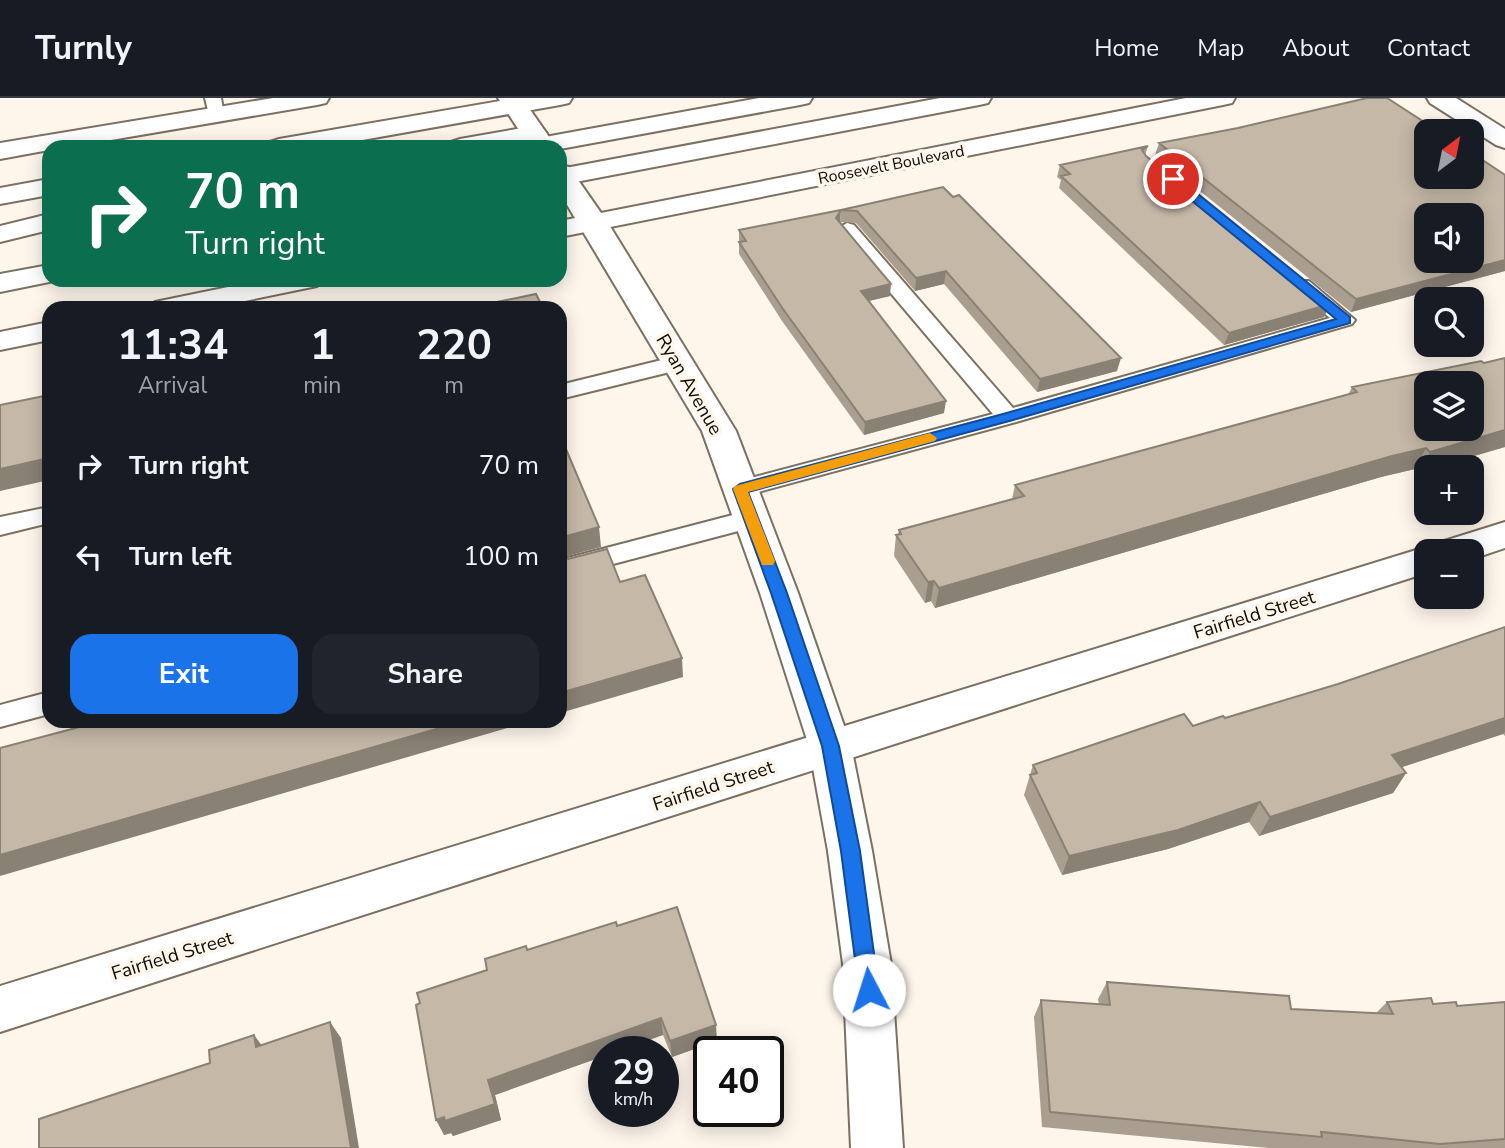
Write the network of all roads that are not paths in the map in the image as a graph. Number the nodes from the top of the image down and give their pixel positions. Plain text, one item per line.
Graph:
1 (317, 98) edge
2 (560, 98) edge
3 (800, 98) edge
4 (979, 98) edge
5 (1223, 98) edge
6 (1439, 98) edge
7 (513, 102) edge
8 (215, 106) edge
9 (53, 140) edge
10 (315, 140) edge
11 (538, 140) edge
12 (551, 140) edge
13 (1505, 140) edge
14 (42, 142) edge
15 (0, 151) edge
16 (567, 174) edge
17 (567, 184) edge
18 (42, 188) edge
19 (0, 196) edge
20 (594, 223) junction
21 (42, 224) edge
22 (567, 228) edge
23 (847, 229) edge
24 (0, 234) edge
25 (1281, 267) edge
26 (42, 275) edge
27 (0, 283) edge
28 (272, 287) edge
29 (201, 301) edge
30 (42, 332) edge
31 (0, 341) edge
32 (678, 363) junction
33 (567, 390) edge
34 (1008, 417) junction
35 (746, 504) junction
36 (42, 517) edge
37 (0, 526) edge
38 (1505, 535) edge
39 (1484, 542) edge
40 (1414, 564) edge
41 (567, 567) edge
42 (42, 705) edge
43 (0, 716) edge
44 (830, 746) junction
45 (0, 1009) edge
46 (877, 1148) edge

1 - 8 main road
2 - 7 main road
3 - 12 main road
4 - 16 main road
5 - 20 main road, Roosevelt Boulevard
6 - 13 main road
7 - 10 main road
7 - 11 main road
8 - 9 main road
14 - 15 main road
17 - 20 main road, Ryan Avenue
18 - 19 main road
20 - 22 main road, Roosevelt Boulevard
20 - 32 main road, Ryan Avenue
21 - 24 main road
23 - 34 lane
25 - 34 lane
26 - 27 main road
28 - 29 main road
30 - 31 main road
32 - 33 lane
32 - 35 main road, Ryan Avenue
34 - 35 lane
35 - 41 lane
35 - 44 main road, Ryan Avenue
36 - 37 lane
38 - 39 main road
40 - 44 main road, Fairfield Street
42 - 43 lane
44 - 45 main road, Fairfield Street
44 - 46 main road, Ryan Avenue

